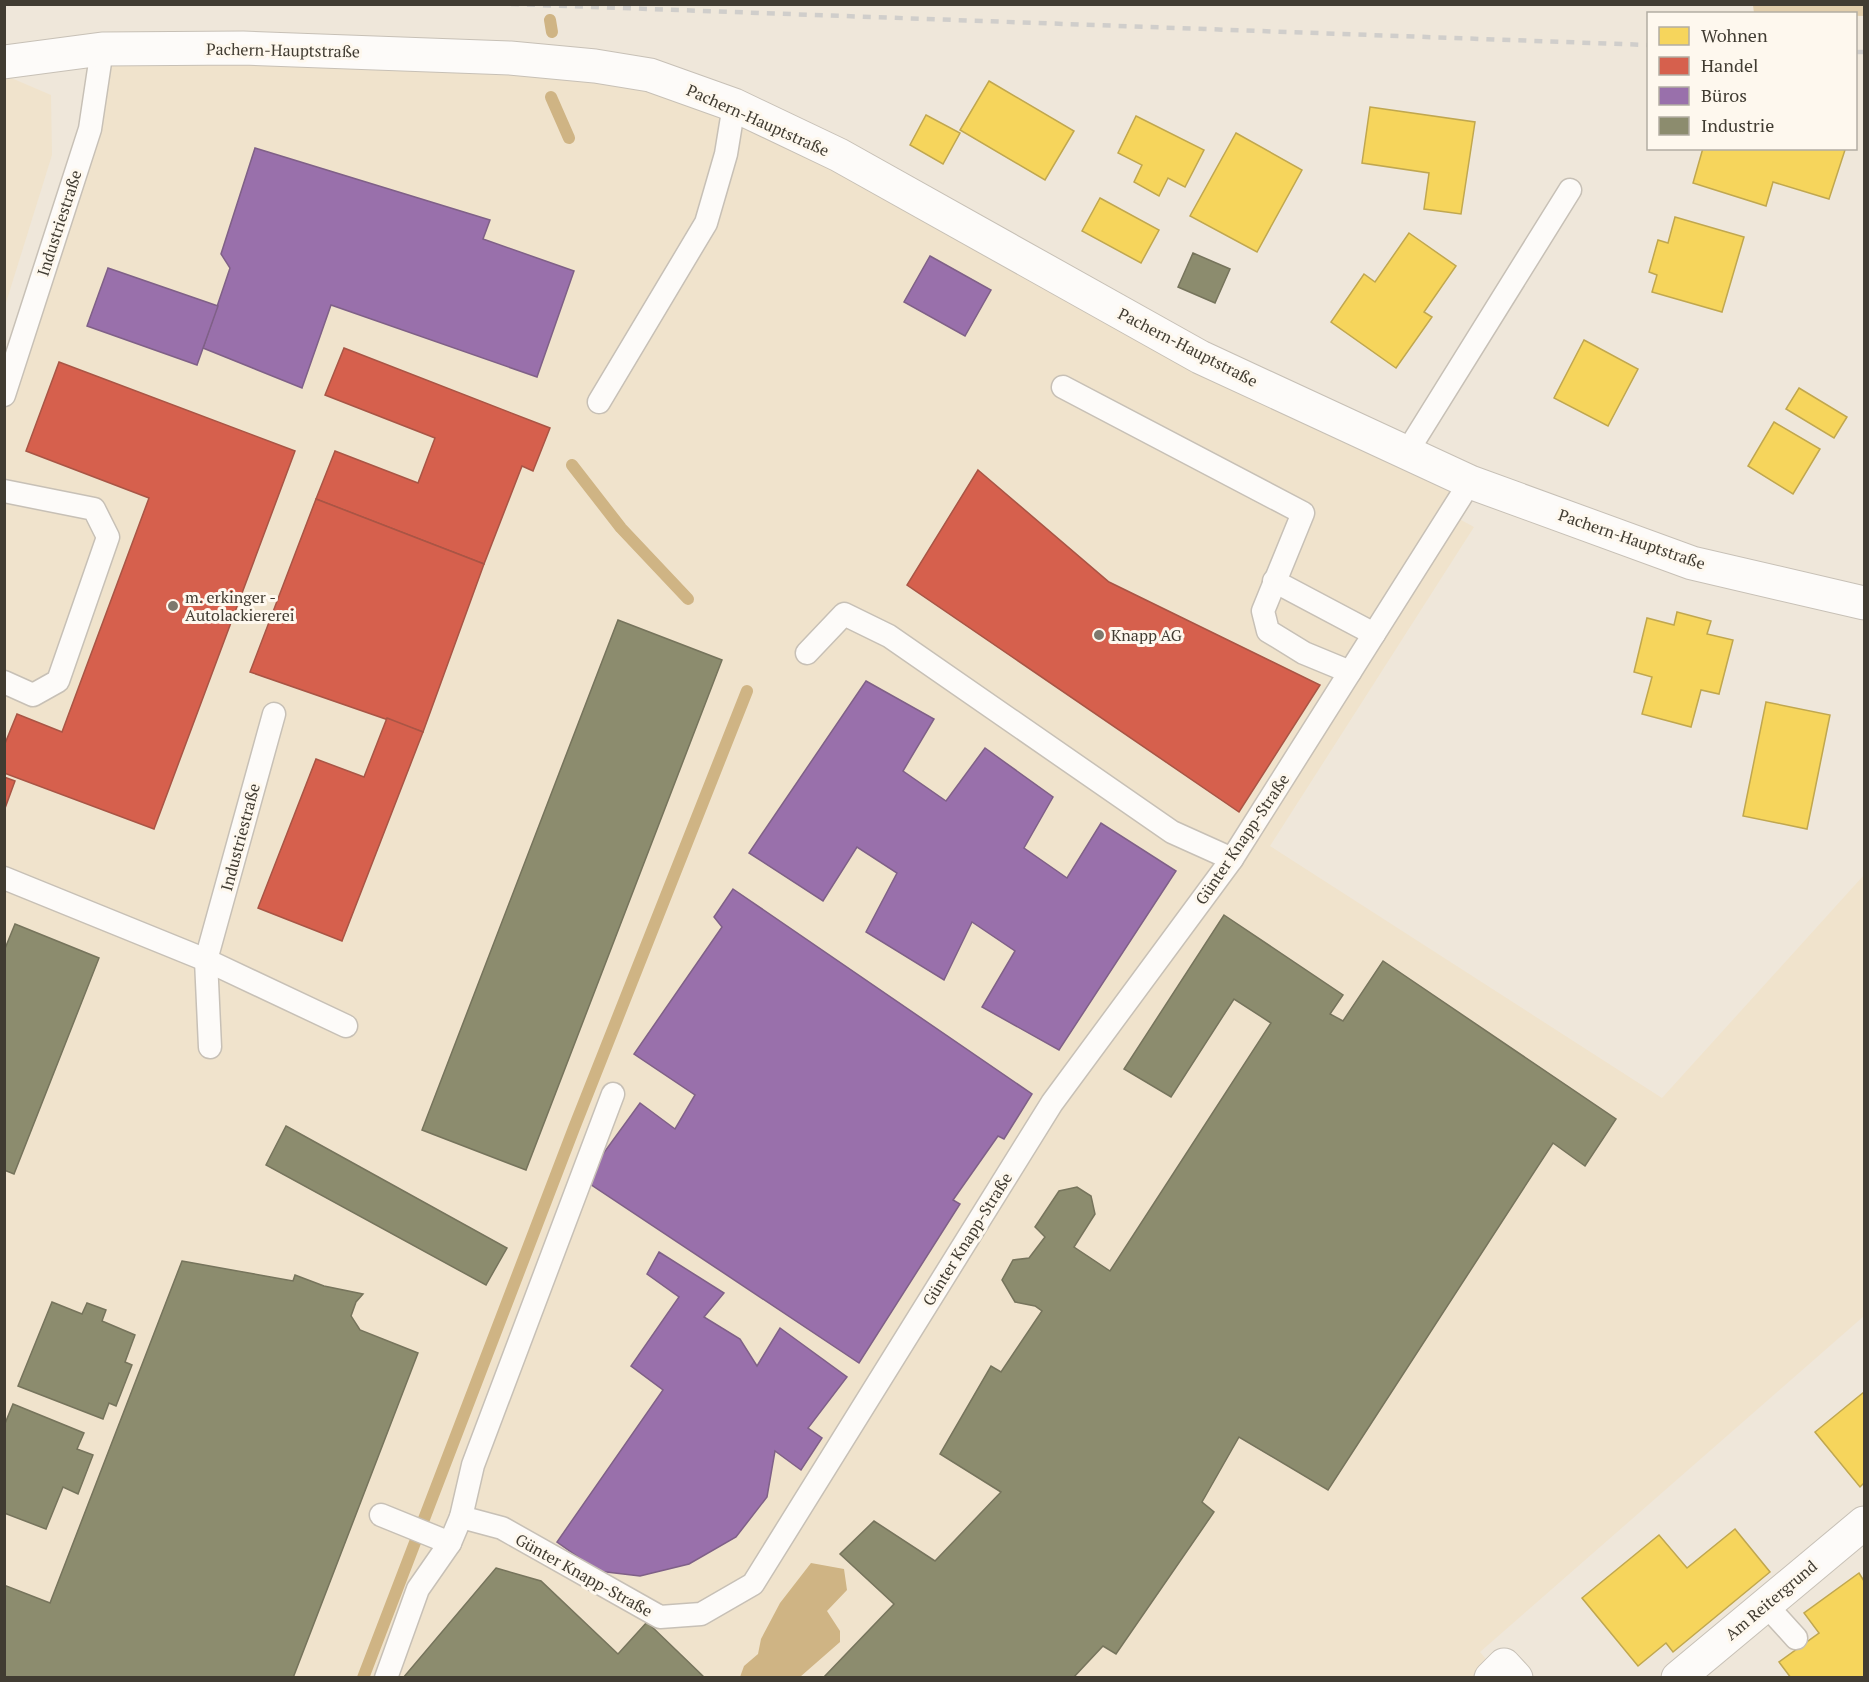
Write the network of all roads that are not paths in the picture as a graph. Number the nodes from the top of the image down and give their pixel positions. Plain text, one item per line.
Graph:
1 (102, 49) junction
2 (4, 62) edge
3 (734, 105) junction
4 (1570, 190) dead end
5 (1063, 387) dead end
6 (4, 395) edge
7 (599, 402) dead end
8 (1407, 452) junction
9 (1470, 482) junction
10 (4, 491) edge
11 (1274, 581) junction
12 (1864, 603) edge
13 (1374, 634) junction
14 (807, 653) dead end
15 (1350, 672) junction
16 (4, 682) edge
17 (274, 714) dead end
18 (1233, 859) junction
19 (4, 878) edge
20 (206, 960) junction
21 (346, 1026) dead end
22 (210, 1047) dead end
23 (613, 1094) dead end
24 (381, 1515) dead end
25 (461, 1517) junction
26 (1864, 1523) edge
27 (450, 1543) junction
28 (1766, 1605) junction
29 (1796, 1638) dead end
30 (386, 1677) edge
31 (1491, 1677) edge
32 (1516, 1677) edge
33 (1678, 1677) edge

1 - 2 main road, Pachern-Hauptstraße
1 - 3 main road, Pachern-Hauptstraße
1 - 6 lane, Industriestraße
3 - 7 lane
3 - 8 main road, Pachern-Hauptstraße
4 - 8 lane
5 - 11 lane
8 - 9 main road, Pachern-Hauptstraße
9 - 12 main road, Pachern-Hauptstraße
9 - 13 lane, Günter Knapp-Straße
10 - 16 lane
11 - 13 lane
11 - 15 lane
13 - 15 lane, Günter Knapp-Straße
14 - 18 lane
15 - 18 lane, Günter Knapp-Straße
17 - 20 lane, Industriestraße
18 - 25 lane, Günter Knapp-Straße
19 - 20 lane
20 - 21 lane
20 - 22 lane, Industriestraße
23 - 25 lane
24 - 27 lane
25 - 27 lane
26 - 28 main road, Am Reitergrund
27 - 30 lane
28 - 29 lane
28 - 33 main road, Am Reitergrund
31 - 32 main road

